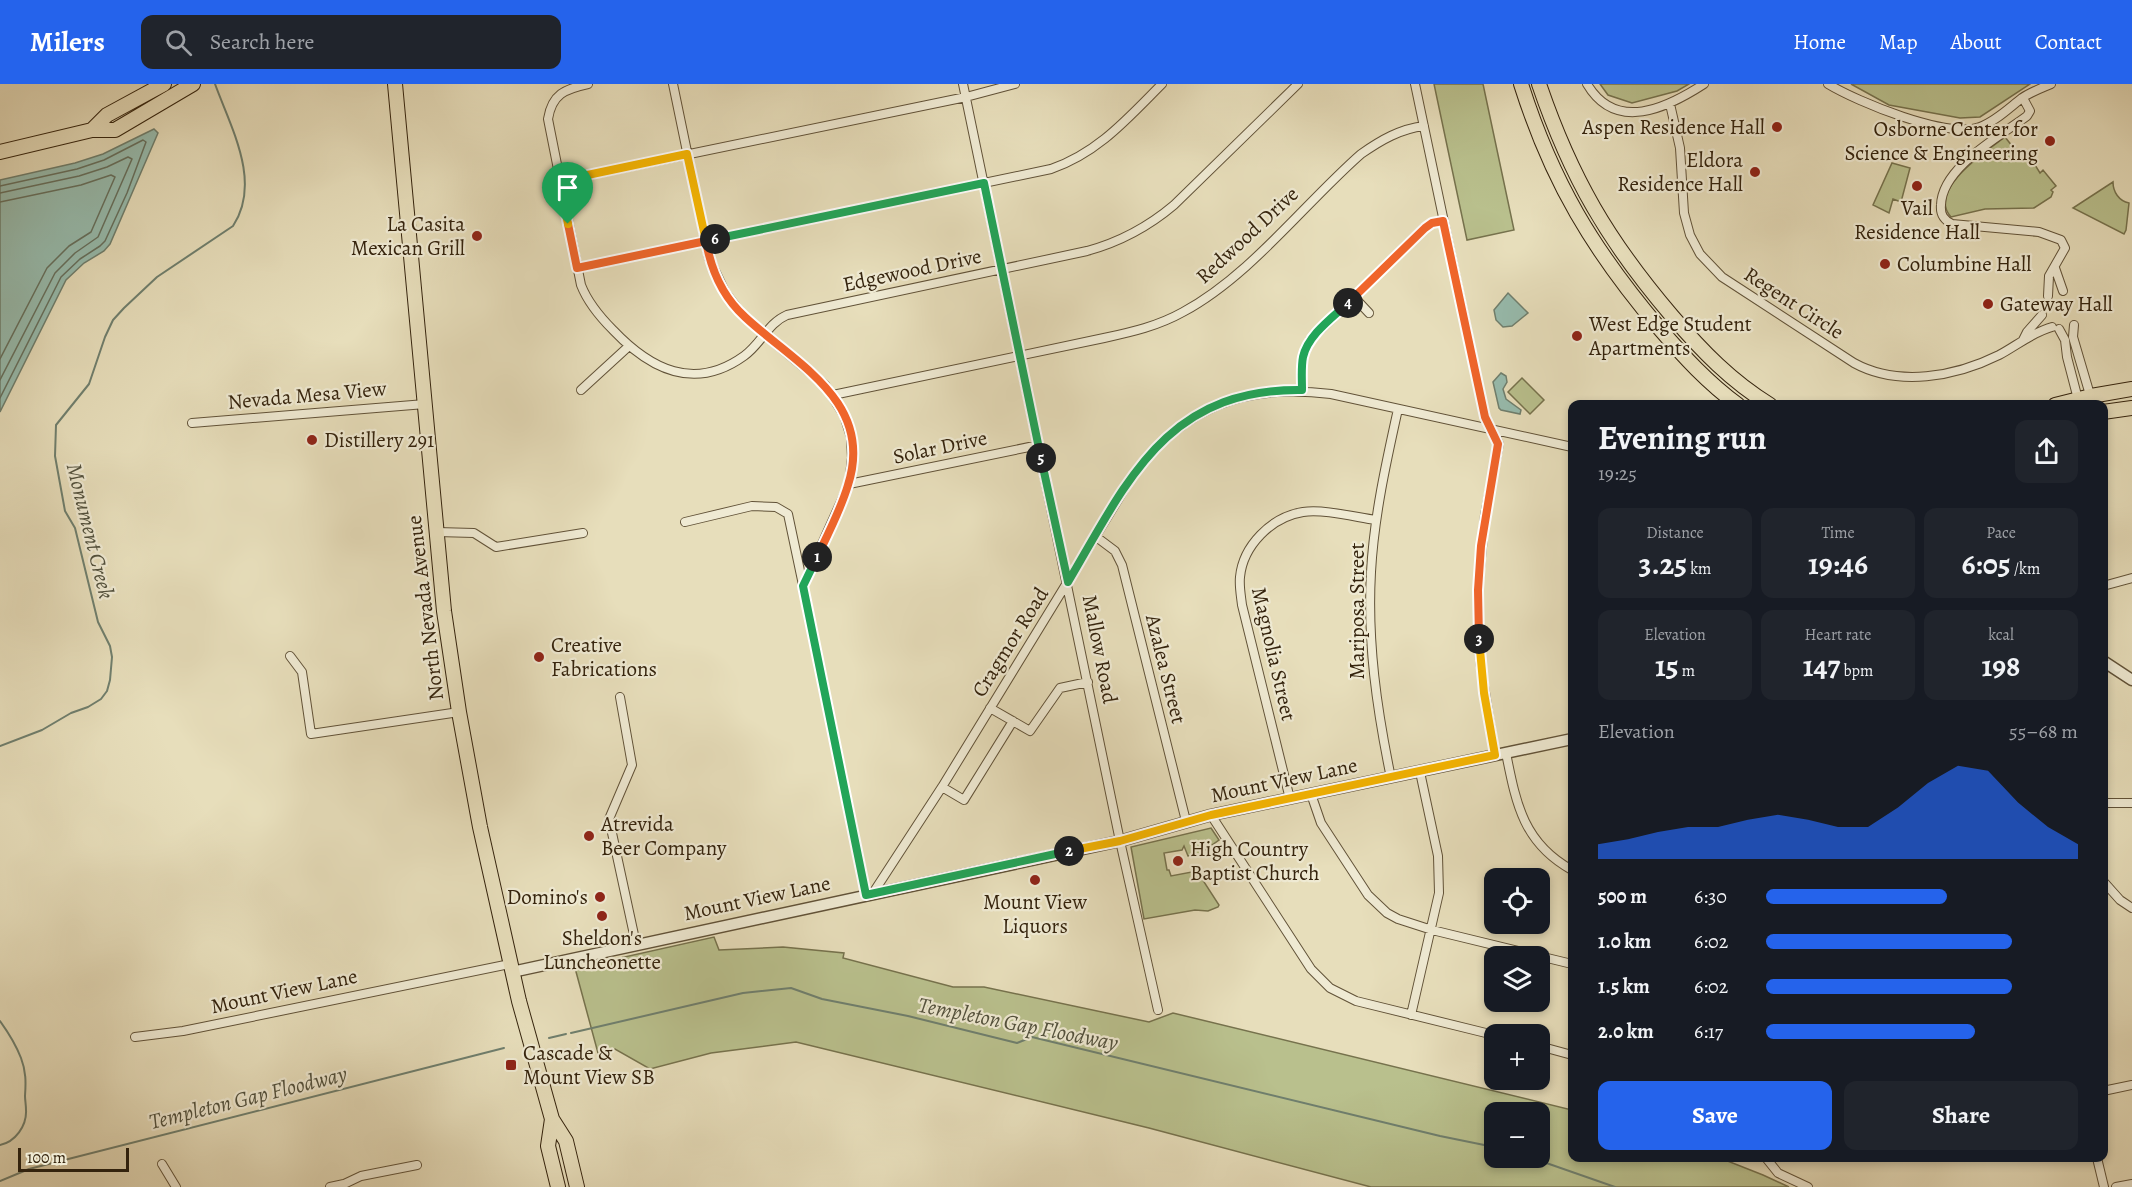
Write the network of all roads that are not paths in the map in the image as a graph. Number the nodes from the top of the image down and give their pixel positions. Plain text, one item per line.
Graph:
1 (164, 84) edge
2 (395, 84) edge
3 (588, 84) edge
4 (673, 84) edge
5 (963, 84) edge
6 (1015, 84) edge
7 (1162, 84) edge
8 (1298, 84) edge
9 (1415, 84) edge
10 (1521, 84) edge
11 (1539, 84) edge
12 (1587, 84) edge
13 (1704, 84) edge
14 (1828, 84) edge
15 (2051, 84) edge
16 (189, 86) edge
17 (966, 97) junction
18 (2023, 98) junction
19 (1670, 104) junction
20 (1424, 126) junction
21 (92, 130) junction
22 (0, 152) edge
23 (687, 154) junction
24 (559, 181) junction
25 (984, 183) junction
26 (1443, 221) junction
27 (706, 241) junction
28 (577, 268) junction
29 (2055, 268) junction
30 (1002, 270) junction
31 (2063, 291) dead end
32 (2048, 296) dead end
33 (1354, 297) junction
34 (1369, 313) dead end
35 (2042, 315) dead end
36 (2074, 325) dead end
37 (766, 334) junction
38 (2023, 340) junction
39 (629, 346) junction
40 (1020, 356) junction
41 (2132, 389) edge
42 (581, 390) dead end
43 (1302, 390) junction
44 (833, 395) junction
45 (1731, 400) edge
46 (1763, 400) edge
47 (2085, 400) edge
48 (2085, 400) edge
49 (2089, 400) edge
50 (425, 404) junction
51 (2132, 408) edge
52 (1398, 409) junction
53 (2108, 411) edge
54 (192, 423) dead end
55 (1491, 429) junction
56 (1039, 445) junction
57 (1568, 446) edge
58 (849, 484) junction
59 (1376, 520) junction
60 (685, 522) dead end
61 (437, 532) junction
62 (583, 533) dead end
63 (1095, 536) junction
64 (2132, 578) edge
65 (1068, 582) junction
66 (2108, 585) edge
67 (803, 586) junction
68 (290, 656) dead end
69 (2108, 664) edge
70 (2132, 680) edge
71 (1088, 682) junction
72 (620, 697) dead end
73 (990, 708) junction
74 (459, 712) junction
75 (1013, 721) junction
76 (1568, 740) edge
77 (1501, 754) junction
78 (1420, 772) junction
79 (1390, 778) junction
80 (942, 787) junction
81 (1311, 794) junction
82 (1290, 799) junction
83 (2108, 802) edge
84 (2132, 803) edge
85 (1211, 815) junction
86 (1186, 821) junction
87 (1120, 841) junction
88 (1568, 867) edge
89 (2108, 887) edge
90 (870, 894) junction
91 (2132, 909) edge
92 (1431, 930) junction
93 (636, 944) junction
94 (1568, 963) edge
95 (511, 968) junction
96 (1158, 1010) dead end
97 (1411, 1015) junction
98 (1484, 1033) edge
99 (135, 1037) dead end
100 (1550, 1049) edge
101 (1568, 1054) edge
102 (2132, 1085) edge
103 (2108, 1090) edge
104 (552, 1119) junction
105 (1769, 1162) edge
106 (2098, 1162) edge
107 (162, 1164) dead end
108 (417, 1165) dead end
109 (2132, 1184) edge
110 (176, 1187) edge
111 (330, 1187) edge
112 (558, 1187) edge
113 (577, 1187) edge
114 (1808, 1187) edge
115 (2104, 1187) edge
116 (2116, 1187) edge

1 - 21 main road
2 - 50 main road, North Nevada Avenue
3 - 24 street, Edgewood Drive
4 - 23 street
5 - 17 street, Mallow Road
6 - 17 street
7 - 25 street
8 - 30 street, Edgewood Drive
9 - 20 street
10 - 45 main road
11 - 46 main road
12 - 19 street
13 - 19 street
14 - 18 street
15 - 18 street
16 - 21 main road
17 - 23 street
17 - 25 street, Mallow Road
18 - 29 street
19 - 38 street, Regent Circle
20 - 26 street
20 - 40 street, Redwood Drive
21 - 22 main road
23 - 24 street
23 - 27 street
24 - 28 street, Edgewood Drive
25 - 27 street
25 - 30 street, Mallow Road
26 - 33 street
26 - 55 street
27 - 28 street
27 - 37 street
28 - 39 street, Edgewood Drive
29 - 31 street
29 - 32 street
30 - 37 street, Edgewood Drive
30 - 40 street, Mallow Road
33 - 34 street
33 - 43 street
35 - 38 street, Regent Circle
36 - 48 street
37 - 39 street, Edgewood Drive
37 - 44 street
38 - 47 street, Regent Circle
39 - 42 street
40 - 44 street, Redwood Drive
40 - 56 street, Mallow Road
41 - 49 main road
43 - 52 street, Cragmor Road
43 - 63 street, Cragmor Road
44 - 58 street
50 - 54 street, Nevada Mesa View
50 - 61 main road, North Nevada Avenue
51 - 53 main road
52 - 55 street, Cragmor Road
52 - 59 street, Mariposa Street
55 - 57 street, Cragmor Road
55 - 77 street
56 - 58 street, Solar Drive
56 - 65 street, Mallow Road
58 - 67 street
59 - 79 street, Mariposa Street
59 - 82 street, Magnolia Street
60 - 67 street
61 - 62 street
61 - 74 main road, North Nevada Avenue
63 - 65 street, Cragmor Road
63 - 86 street, Azalea Street
64 - 66 street
65 - 71 street, Mallow Road
65 - 73 street, Cragmor Road
67 - 90 street
68 - 74 street
69 - 70 street
71 - 75 street
71 - 87 street, Mallow Road
72 - 93 street
73 - 75 street
73 - 80 street, Cragmor Road
74 - 95 main road, North Nevada Avenue
75 - 80 street
76 - 77 street, Mount View Lane
77 - 78 street, Mount View Lane
77 - 88 street
78 - 79 street, Mount View Lane
78 - 92 street
79 - 81 street, Mount View Lane
80 - 90 street, Cragmor Road
81 - 82 street, Mount View Lane
81 - 92 street
82 - 85 street, Mount View Lane
83 - 84 street
85 - 86 street, Mount View Lane
85 - 97 street
86 - 87 street, Mount View Lane
87 - 90 street, Mount View Lane
87 - 96 street, Mallow Road
89 - 91 street
90 - 93 street, Mount View Lane
92 - 94 street
92 - 97 street
93 - 95 street, Mount View Lane
95 - 99 street, Mount View Lane
95 - 104 main road, North Nevada Avenue
97 - 98 street
100 - 101 street
102 - 103 street
104 - 112 main road, North Nevada Avenue
104 - 113 main road, North Nevada Avenue
105 - 114 street
106 - 115 street
107 - 110 street
108 - 111 street
109 - 116 street

